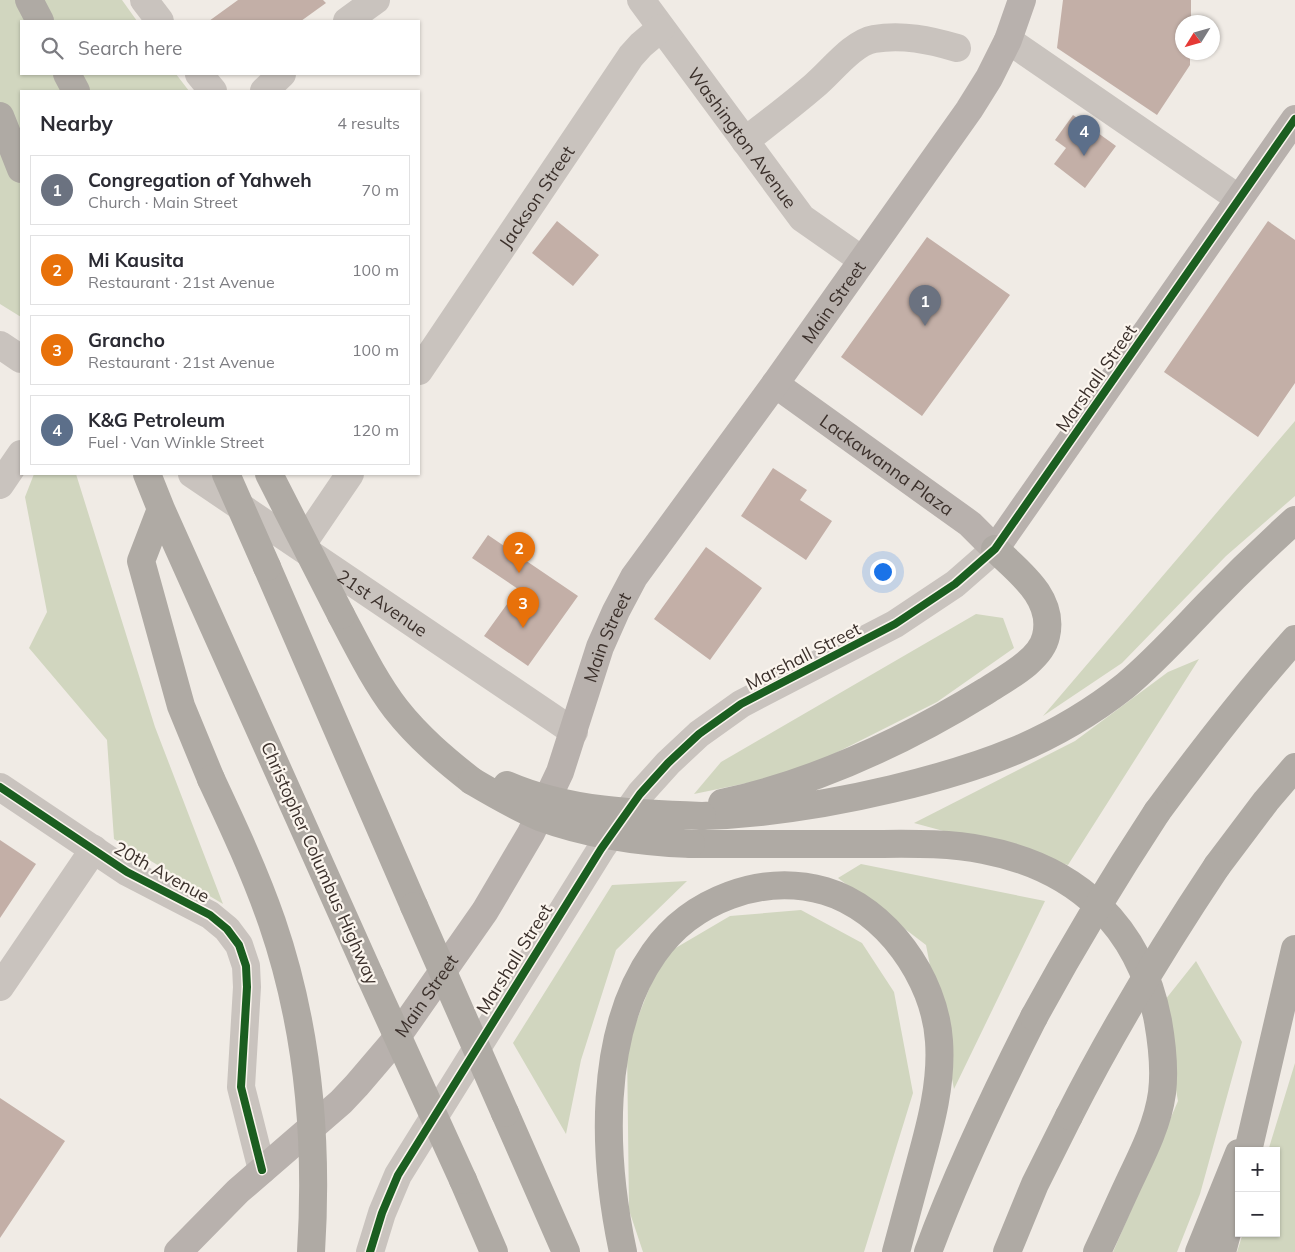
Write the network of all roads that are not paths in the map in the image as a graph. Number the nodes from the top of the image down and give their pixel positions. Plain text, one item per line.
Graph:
1 (20, 0) edge
2 (29, 0) edge
3 (144, 0) edge
4 (376, 0) edge
5 (641, 0) edge
6 (1022, 0) edge
7 (29, 20) edge
8 (39, 20) edge
9 (159, 20) edge
10 (348, 20) edge
11 (661, 28) junction
12 (1008, 40) junction
13 (957, 48) dead end
14 (52, 75) edge
15 (68, 75) edge
16 (200, 75) edge
17 (281, 75) edge
18 (59, 90) edge
19 (75, 90) edge
20 (212, 90) edge
21 (265, 90) edge
22 (0, 116) edge
23 (1295, 119) edge
24 (745, 141) junction
25 (20, 166) edge
26 (1238, 198) junction
27 (862, 260) junction
28 (0, 345) edge
29 (20, 358) edge
30 (420, 370) edge
31 (775, 384) junction
32 (20, 455) edge
33 (194, 475) edge
34 (226, 475) edge
35 (270, 475) edge
36 (349, 475) edge
37 (0, 485) edge
38 (155, 493) edge
39 (1295, 520) edge
40 (300, 546) junction
41 (995, 549) junction
42 (1295, 639) edge
43 (574, 732) junction
44 (1295, 768) edge
45 (475, 777) junction
46 (0, 786) edge
47 (703, 811) junction
48 (94, 850) junction
49 (1295, 949) edge
50 (0, 987) edge
51 (1272, 1047) junction
52 (1241, 1147) edge
53 (1249, 1147) edge
54 (1235, 1162) edge
55 (262, 1170) junction
56 (1238, 1192) edge
57 (178, 1252) edge
58 (311, 1252) edge
59 (370, 1252) edge
60 (494, 1252) edge
61 (566, 1252) edge
62 (623, 1252) edge
63 (896, 1252) edge
64 (928, 1252) edge
65 (1006, 1252) edge
66 (1097, 1252) edge
67 (1199, 1252) edge
68 (1222, 1252) edge

1 - 7 highway
2 - 8 highway
3 - 9 street
4 - 10 street
5 - 11 street, Washington Avenue
6 - 12 main road, Main Street
11 - 24 street, Washington Avenue
11 - 30 street, Jackson Street
12 - 26 street
12 - 27 main road, Main Street
13 - 24 street
14 - 18 highway
15 - 19 highway
16 - 20 street
17 - 21 street
22 - 25 highway
23 - 26 main road, Marshall Street
24 - 27 street, Washington Avenue
26 - 41 main road, Marshall Street
27 - 31 main road, Main Street
28 - 29 street
31 - 41 main road, Lackawanna Plaza
31 - 43 main road, Main Street
32 - 37 street
33 - 40 street, 21st Avenue
34 - 61 highway, bridge
35 - 45 highway, bridge
36 - 40 street
38 - 58 highway, bridge
38 - 60 highway, Christopher Columbus Highway, bridge
39 - 47 highway
40 - 43 street, 21st Avenue
41 - 47 highway
41 - 59 street, Marshall Street
42 - 64 highway, bridge
43 - 55 main road, Main Street
44 - 65 highway, bridge
45 - 47 highway, bridge
45 - 66 highway, bridge
46 - 48 street, 20th Avenue
48 - 50 street
48 - 55 street, 20th Avenue
49 - 51 highway
51 - 52 highway
51 - 53 highway
54 - 67 highway
55 - 57 main road, Main Street
56 - 68 highway
62 - 63 highway

